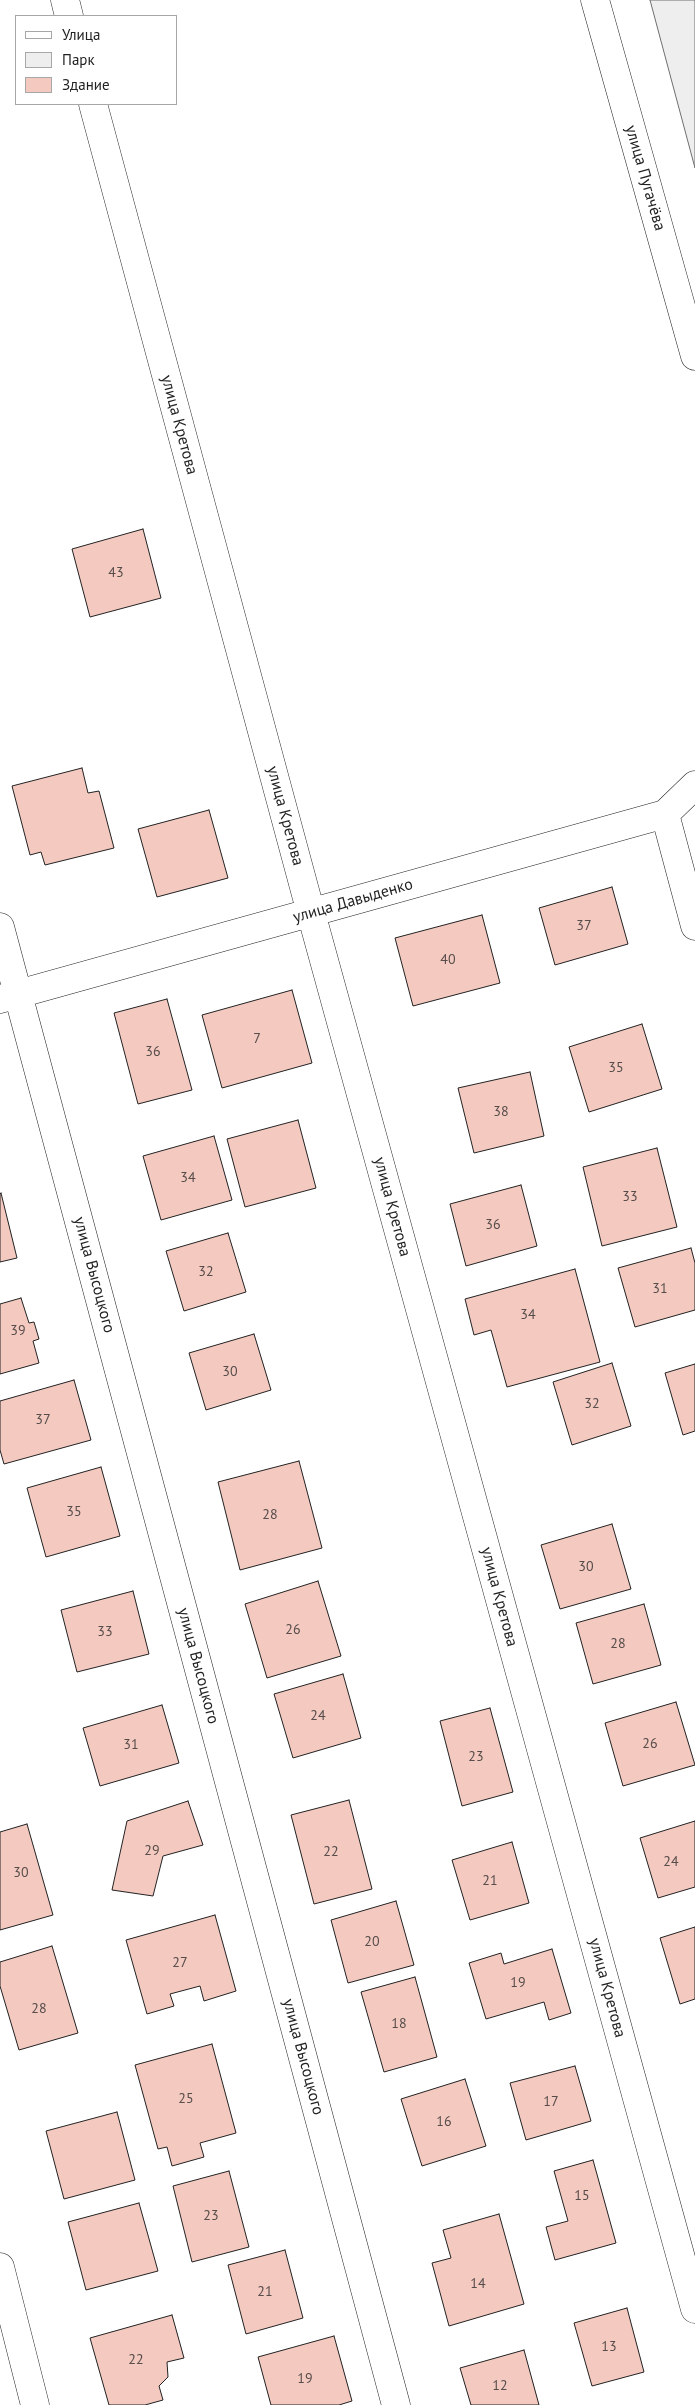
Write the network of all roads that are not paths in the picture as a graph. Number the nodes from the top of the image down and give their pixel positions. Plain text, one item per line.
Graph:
1 (65, 0) edge
2 (595, 0) edge
3 (69, 15) edge
4 (93, 105) edge
5 (695, 356) edge
6 (695, 785) edge
7 (665, 814) junction
8 (311, 913) junction
9 (695, 926) edge
10 (0, 927) edge
11 (9, 997) edge
12 (0, 2267) edge
13 (695, 2309) edge
14 (35, 2405) edge
15 (396, 2405) edge

1 - 3 street
2 - 5 street, улица Пугачёва
4 - 8 street, улица Кретова
6 - 7 street, улица Давыденко
7 - 8 street, улица Давыденко
7 - 9 street
8 - 11 street, улица Давыденко
8 - 13 street, улица Кретова
10 - 11 street, улица Высоцкого
11 - 15 street, улица Высоцкого
12 - 14 street

